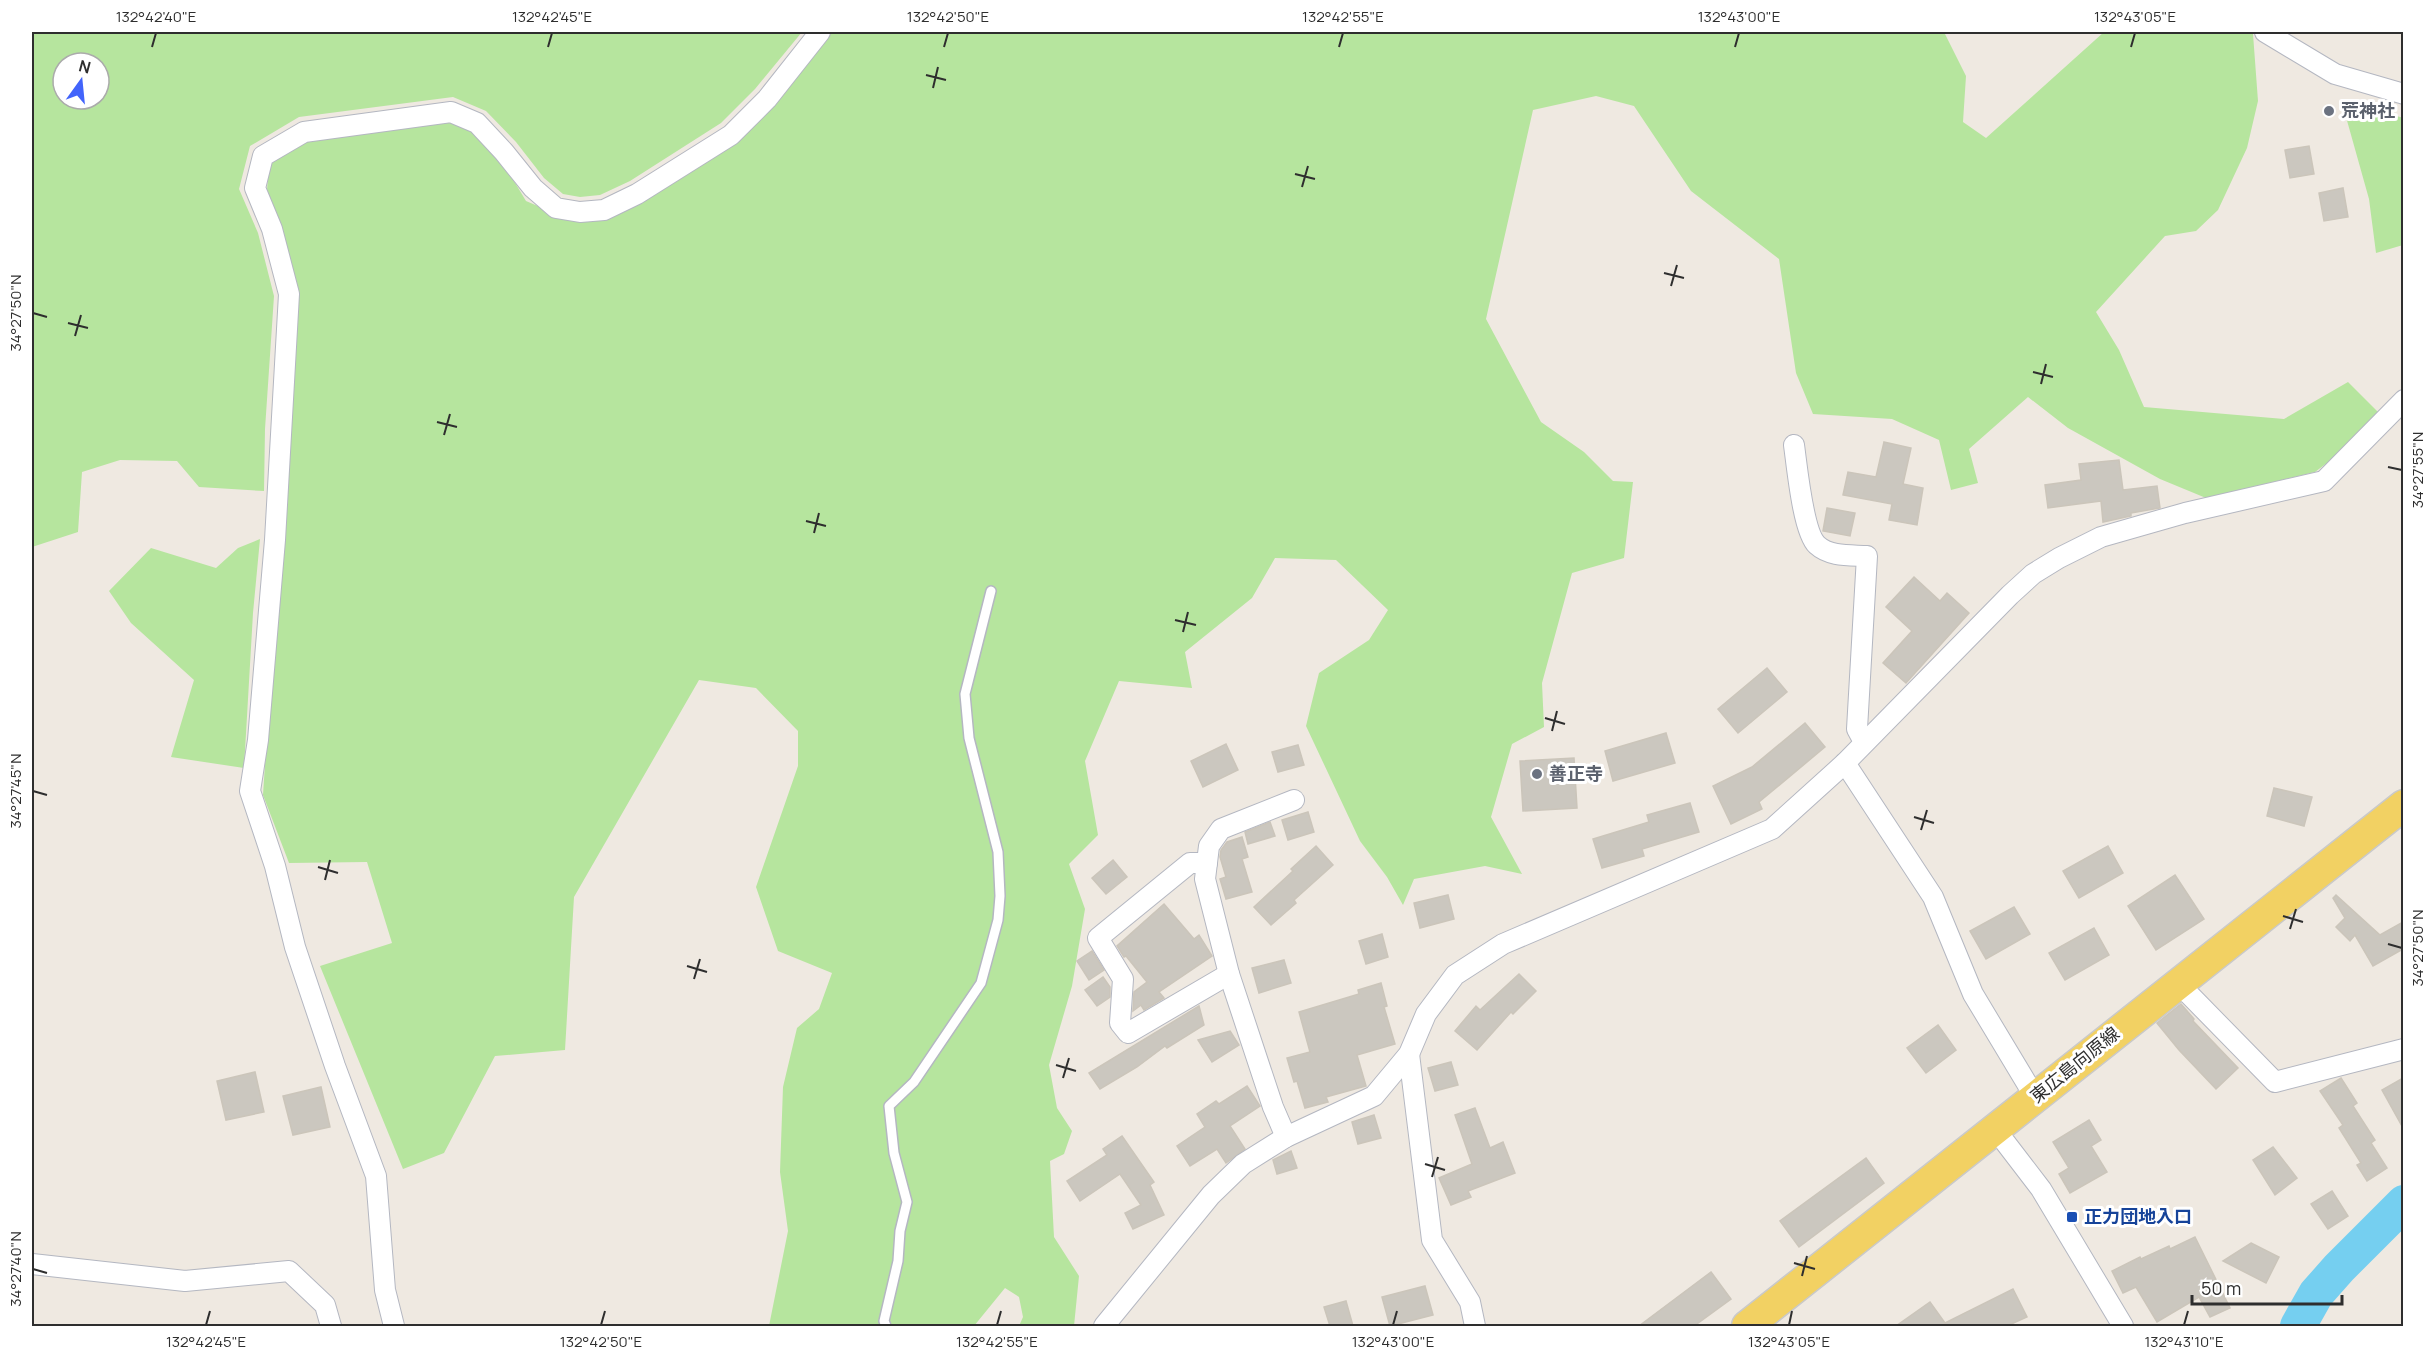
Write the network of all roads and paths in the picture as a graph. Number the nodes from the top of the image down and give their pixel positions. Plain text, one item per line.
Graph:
1 (820, 32) edge
2 (2265, 32) edge
3 (2403, 94) edge
4 (2403, 400) edge
5 (1794, 445) dead end
6 (991, 591) dead end
7 (1864, 742) junction
8 (1845, 763) junction
9 (1294, 800) dead end
10 (2403, 805) edge
11 (1207, 863) junction
12 (1228, 974) junction
13 (2178, 983) junction
14 (2403, 1049) edge
15 (1409, 1054) junction
16 (2035, 1097) junction
17 (1995, 1129) junction
18 (1286, 1137) junction
19 (32, 1264) edge
20 (1113, 1322) edge
21 (331, 1326) edge
22 (394, 1326) edge
23 (886, 1326) edge
24 (1476, 1326) edge
25 (1747, 1326) edge
26 (2123, 1326) edge

1 - 22 street
2 - 3 street
4 - 7 street
5 - 7 street
6 - 23 lane
7 - 8 street
8 - 15 street
8 - 16 street
9 - 11 street
10 - 13 main road, 東広島向原線
11 - 12 street
11 - 12 street
12 - 18 street
13 - 14 street
13 - 16 main road, 東広島向原線
15 - 18 street
15 - 24 street
16 - 17 main road, 東広島向原線
17 - 25 main road, 東広島向原線
17 - 26 street
18 - 20 street
19 - 21 street

